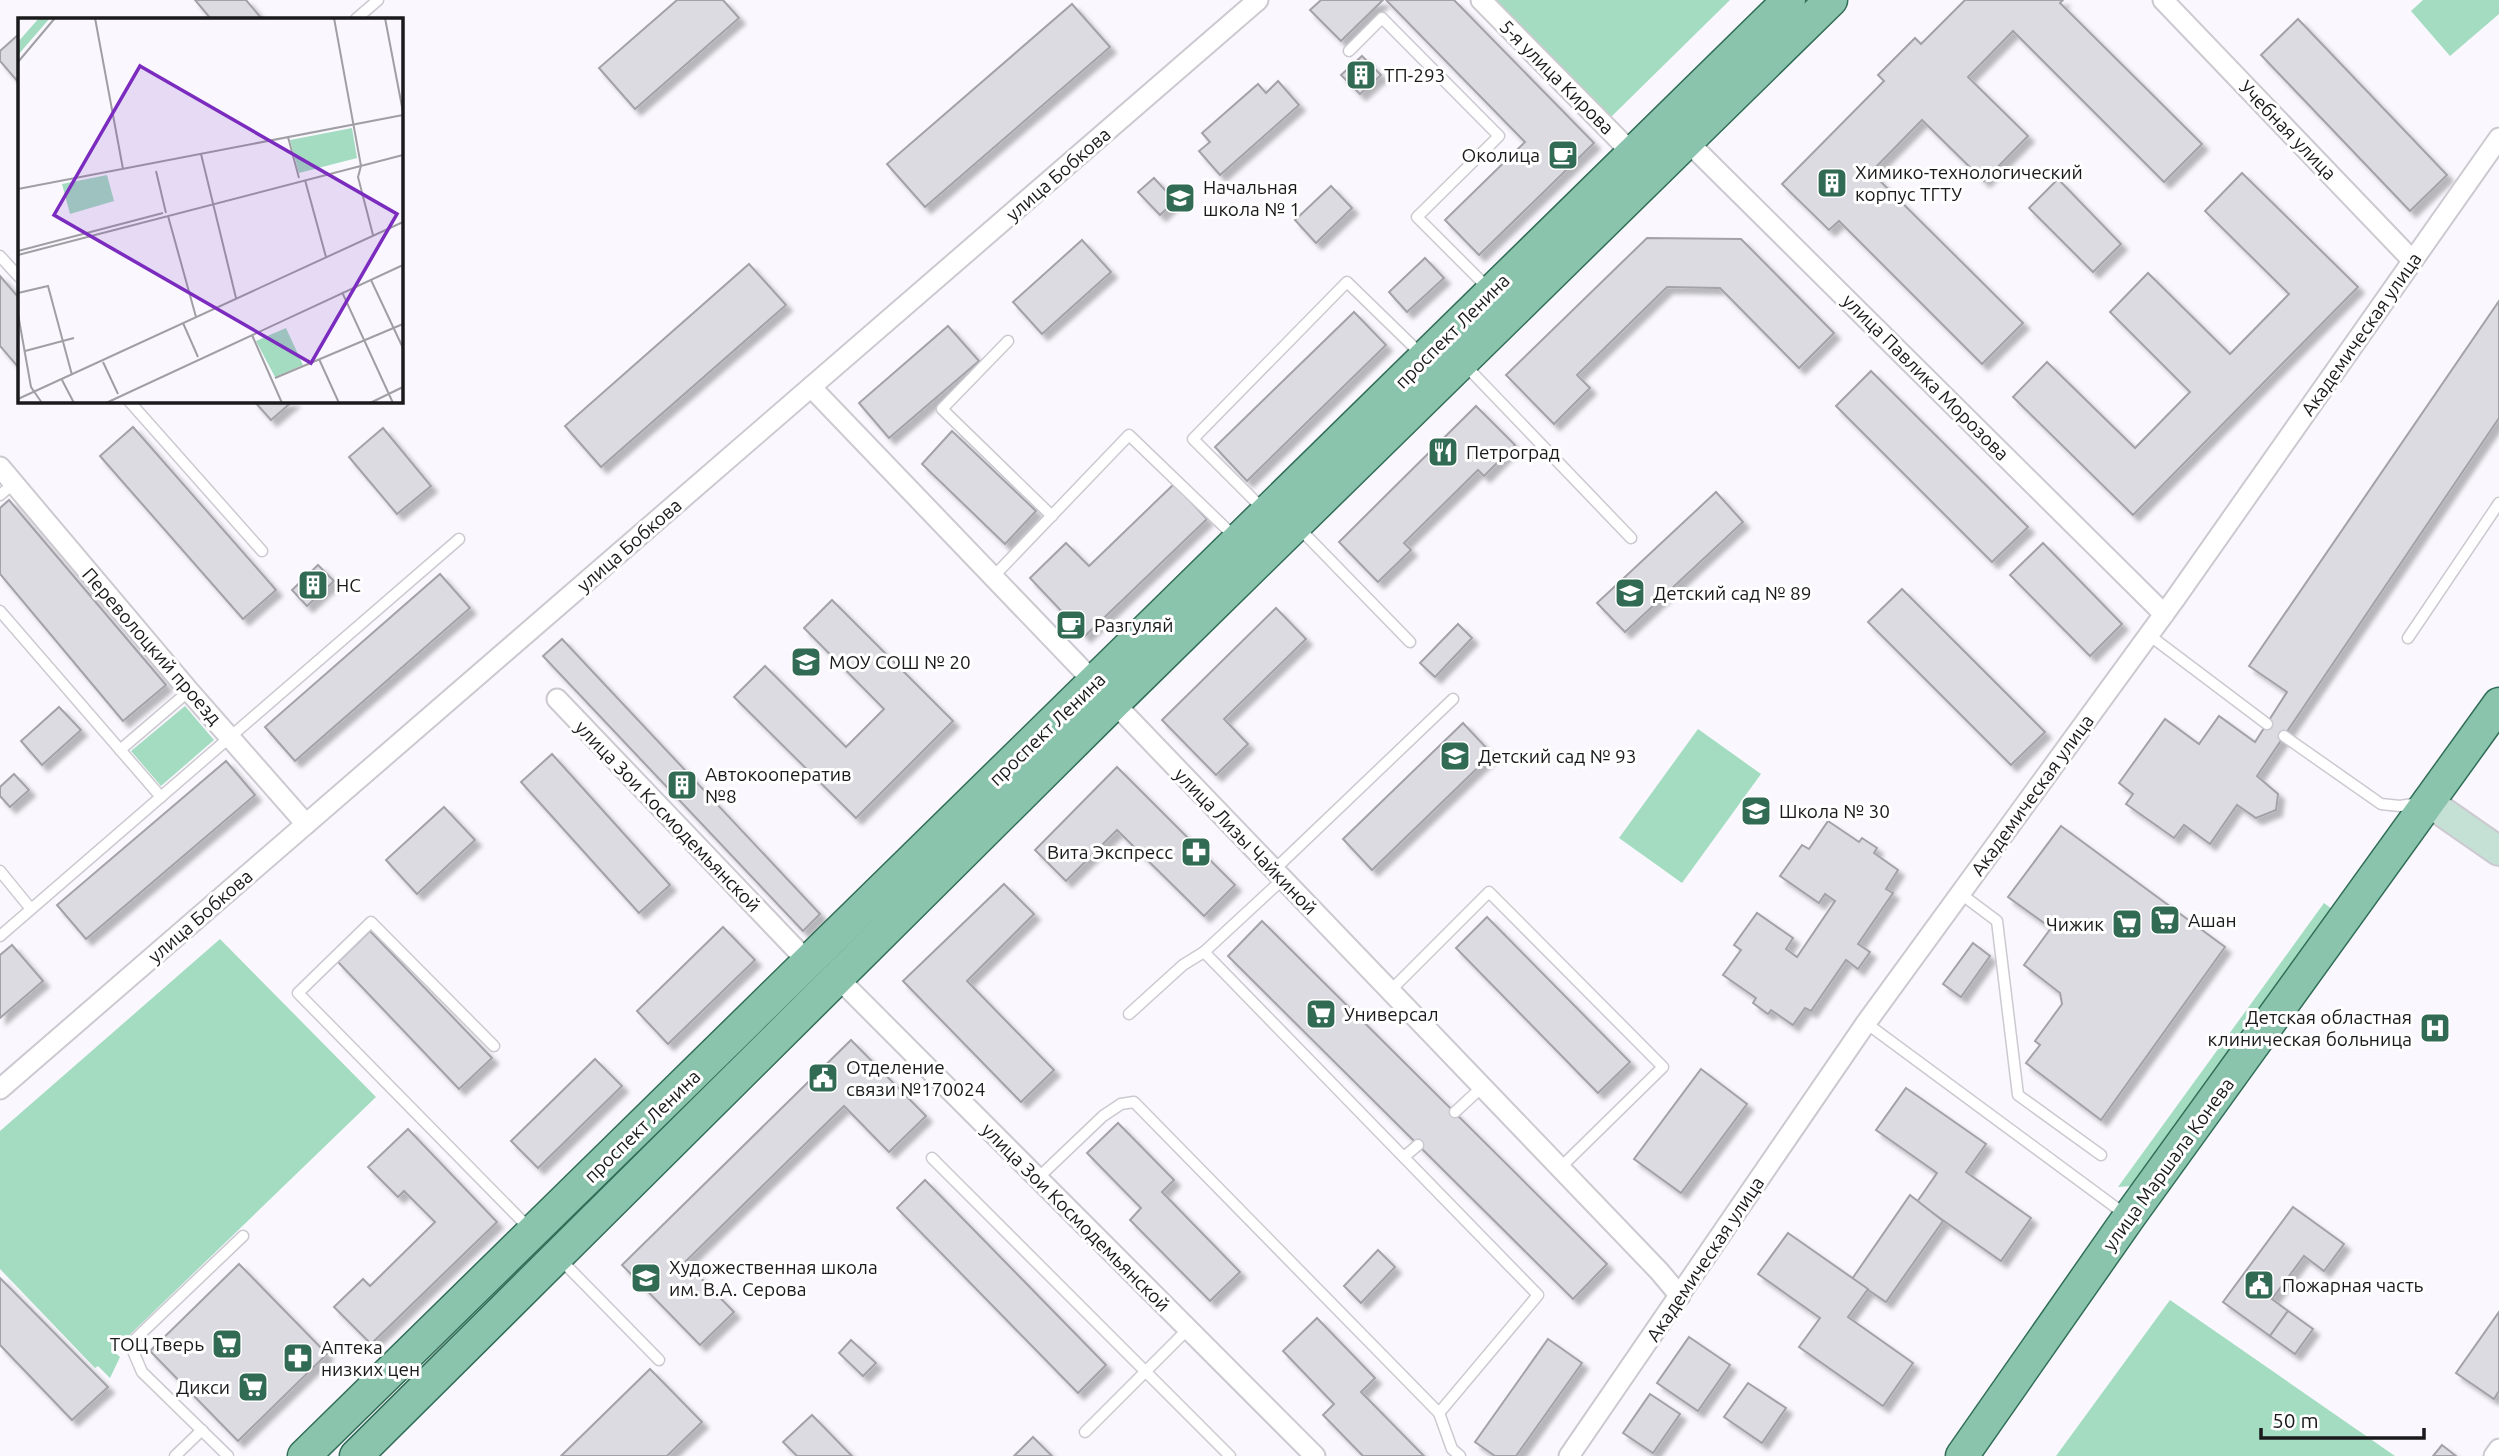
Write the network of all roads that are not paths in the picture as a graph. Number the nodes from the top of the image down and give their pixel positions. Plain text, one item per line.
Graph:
1 (378, 0) edge
2 (1258, 0) edge
3 (1481, 0) edge
4 (1789, 0) edge
5 (1831, 0) edge
6 (2163, 0) edge
7 (357, 18) edge
8 (1349, 51) dead end
9 (1680, 108) junction
10 (2499, 138) edge
11 (1688, 141) junction
12 (1633, 153) junction
13 (1636, 192) junction
14 (0, 256) edge
15 (2412, 260) junction
16 (18, 276) edge
17 (1492, 292) junction
18 (1008, 341) dead end
19 (1425, 358) junction
20 (1463, 362) junction
21 (811, 387) junction
22 (130, 402) edge
23 (0, 467) edge
24 (7, 489) edge
25 (2499, 503) edge
26 (1267, 513) junction
27 (1052, 516) junction
28 (1296, 525) junction
29 (1631, 538) dead end
30 (459, 539) dead end
31 (1239, 541) junction
32 (262, 551) dead end
33 (993, 577) junction
34 (0, 611) edge
35 (2164, 614) junction
36 (2149, 635) junction
37 (2408, 638) dead end
38 (1410, 642) dead end
39 (189, 691) junction
40 (1104, 693) junction
41 (557, 699) dead end
42 (1453, 699) dead end
43 (2499, 704) edge
44 (2267, 724) dead end
45 (2284, 736) dead end
46 (230, 737) junction
47 (120, 750) junction
48 (161, 797) junction
49 (2427, 801) junction
50 (306, 824) junction
51 (2499, 851) edge
52 (0, 872) edge
53 (1278, 874) junction
54 (1961, 894) junction
55 (31, 909) junction
56 (0, 936) edge
57 (1204, 952) junction
58 (819, 953) junction
59 (837, 977) junction
60 (1390, 991) junction
61 (1129, 1014) dead end
62 (1866, 1023) junction
63 (494, 1046) dead end
64 (1482, 1087) junction
65 (0, 1089) edge
66 (1455, 1112) dead end
67 (1418, 1145) dead end
68 (2101, 1155) dead end
69 (1404, 1157) junction
70 (932, 1158) dead end
71 (1560, 1168) junction
72 (1038, 1178) junction
73 (2129, 1217) junction
74 (533, 1232) junction
75 (243, 1236) dead end
76 (558, 1257) junction
77 (1680, 1296) junction
78 (1188, 1329) junction
79 (659, 1360) dead end
80 (1146, 1372) junction
81 (1439, 1413) junction
82 (202, 1430) junction
83 (1085, 1432) dead end
84 (2499, 1449) edge
85 (174, 1456) edge
86 (228, 1456) edge
87 (304, 1456) edge
88 (356, 1456) edge
89 (1230, 1456) edge
90 (1315, 1456) edge
91 (1460, 1456) edge
92 (1569, 1456) edge
93 (1962, 1456) edge
94 (2494, 1456) edge

1 - 7 lane
2 - 21 street, улица Бобкова
3 - 12 street, 5-я улица Кирова
4 - 9 main road, проспект Ленина
5 - 11 main road, проспект Ленина
6 - 15 street, Учебная улица
8 - 17 lane
9 - 11 main road
9 - 12 main road, проспект Ленина
10 - 15 street, Академическая улица
11 - 13 main road, проспект Ленина
11 - 35 street, улица Павлика Морозова
12 - 13 main road
12 - 17 main road, проспект Ленина
13 - 20 main road, проспект Ленина
14 - 16 lane
15 - 35 street, Академическая улица
17 - 19 main road, проспект Ленина
18 - 27 lane
19 - 26 main road, проспект Ленина
19 - 26 lane
20 - 28 main road, проспект Ленина
20 - 29 lane
21 - 33 street, улица Лизы Чайкиной
21 - 50 street, улица Бобкова
22 - 32 lane
23 - 24 street, Переволоцкий проезд
24 - 39 street, Переволоцкий проезд
25 - 37 lane
26 - 31 main road, проспект Ленина
27 - 31 lane
27 - 33 lane
28 - 38 lane
28 - 40 main road, проспект Ленина
30 - 46 lane
31 - 40 main road, проспект Ленина
33 - 40 street, улица Лизы Чайкиной
34 - 47 lane
35 - 36 street, Академическая улица
36 - 44 lane
36 - 54 street, Академическая улица
39 - 46 street, Переволоцкий проезд
39 - 47 lane
40 - 53 street, улица Лизы Чайкиной
40 - 58 main road, проспект Ленина
40 - 59 main road, проспект Ленина
41 - 58 street, улица Зои Космодемьянской
42 - 53 lane
43 - 49 main road, улица Маршала Конева
45 - 49 lane
46 - 48 lane
46 - 50 street, Переволоцкий проезд
47 - 48 lane
48 - 55 lane
49 - 51 main road
49 - 73 main road, улица Маршала Конева
50 - 65 street, улица Бобкова
52 - 55 lane
53 - 57 lane
53 - 60 street, улица Лизы Чайкиной
54 - 62 street, Академическая улица
54 - 68 lane
55 - 56 lane
57 - 61 lane
57 - 69 lane
58 - 59 main road
58 - 74 main road, проспект Ленина
59 - 72 street, улица Зои Космодемьянской
59 - 76 main road, проспект Ленина
60 - 64 street, улица Лизы Чайкиной
60 - 71 lane
62 - 73 lane
62 - 77 street, Академическая улица
63 - 74 lane
64 - 66 lane
64 - 71 street, улица Лизы Чайкиной
67 - 69 lane
69 - 81 lane
70 - 80 lane
71 - 77 street, улица Лизы Чайкиной
72 - 78 street, улица Зои Космодемьянской
72 - 81 lane
73 - 93 main road, улица Маршала Конева
74 - 87 main road, проспект Ленина
75 - 82 lane
76 - 79 lane
76 - 88 main road, проспект Ленина
77 - 92 street, Академическая улица
78 - 80 lane
78 - 90 street, улица Зои Космодемьянской
80 - 83 lane
80 - 89 lane
81 - 91 lane
82 - 85 lane
82 - 86 lane
84 - 94 street

